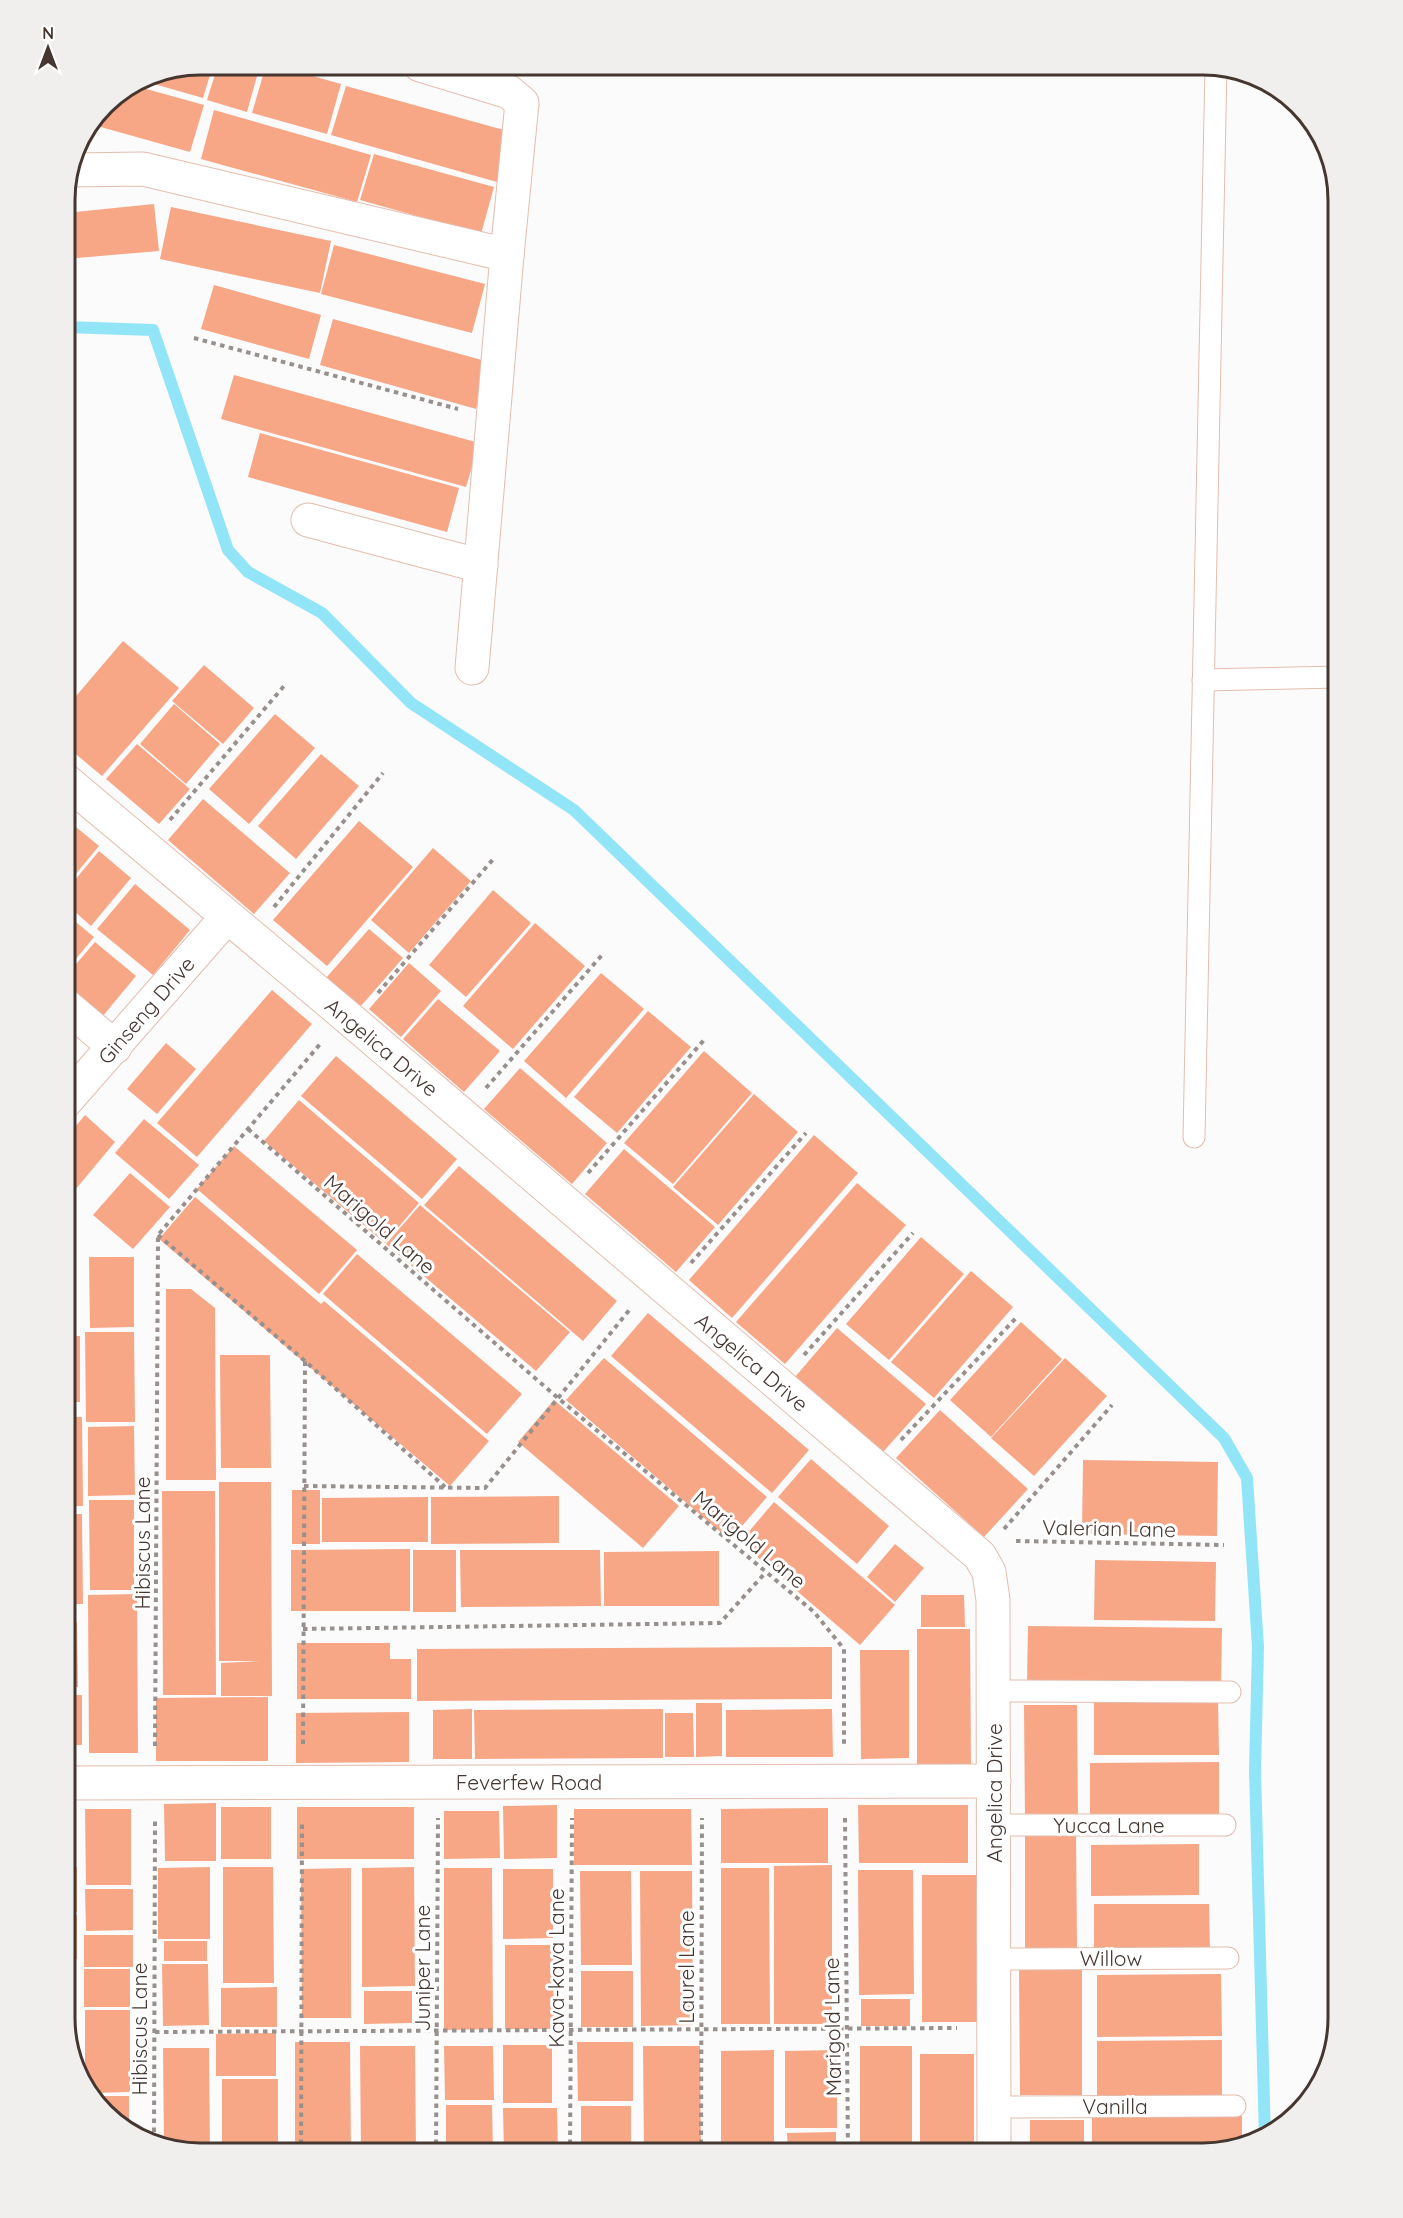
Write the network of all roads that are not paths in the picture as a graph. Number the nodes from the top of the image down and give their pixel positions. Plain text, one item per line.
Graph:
1 (455, 75) edge
2 (1216, 76) edge
3 (79, 170) edge
4 (507, 255) junction
5 (308, 519) dead end
6 (481, 566) junction
7 (472, 668) dead end
8 (1328, 678) edge
9 (1203, 680) junction
10 (75, 788) edge
11 (239, 927) junction
12 (75, 1013) edge
13 (115, 1047) junction
14 (75, 1091) edge
15 (1194, 1137) dead end
16 (993, 1691) junction
17 (1230, 1692) dead end
18 (994, 1781) junction
19 (75, 1783) edge
20 (994, 1825) junction
21 (1225, 1825) dead end
22 (1228, 1958) dead end
23 (994, 1959) junction
24 (1235, 2106) dead end
25 (994, 2107) junction
26 (994, 2143) edge

1 - 4 street
2 - 9 lane
3 - 4 street
4 - 6 street
5 - 6 street
6 - 7 street
8 - 9 lane
9 - 15 lane
10 - 11 street, Angelica Drive
11 - 13 street, Ginseng Drive
11 - 16 street, Angelica Drive
12 - 13 street
13 - 14 street, Ginseng Drive
16 - 17 lane
16 - 18 street, Angelica Drive
18 - 19 street, Feverfew Road
18 - 20 street, Angelica Drive
20 - 21 lane, Yucca Lane
20 - 23 street, Angelica Drive
22 - 23 lane, Willow
23 - 25 street, Angelica Drive
24 - 25 lane, Vanilla
25 - 26 street, Angelica Drive

